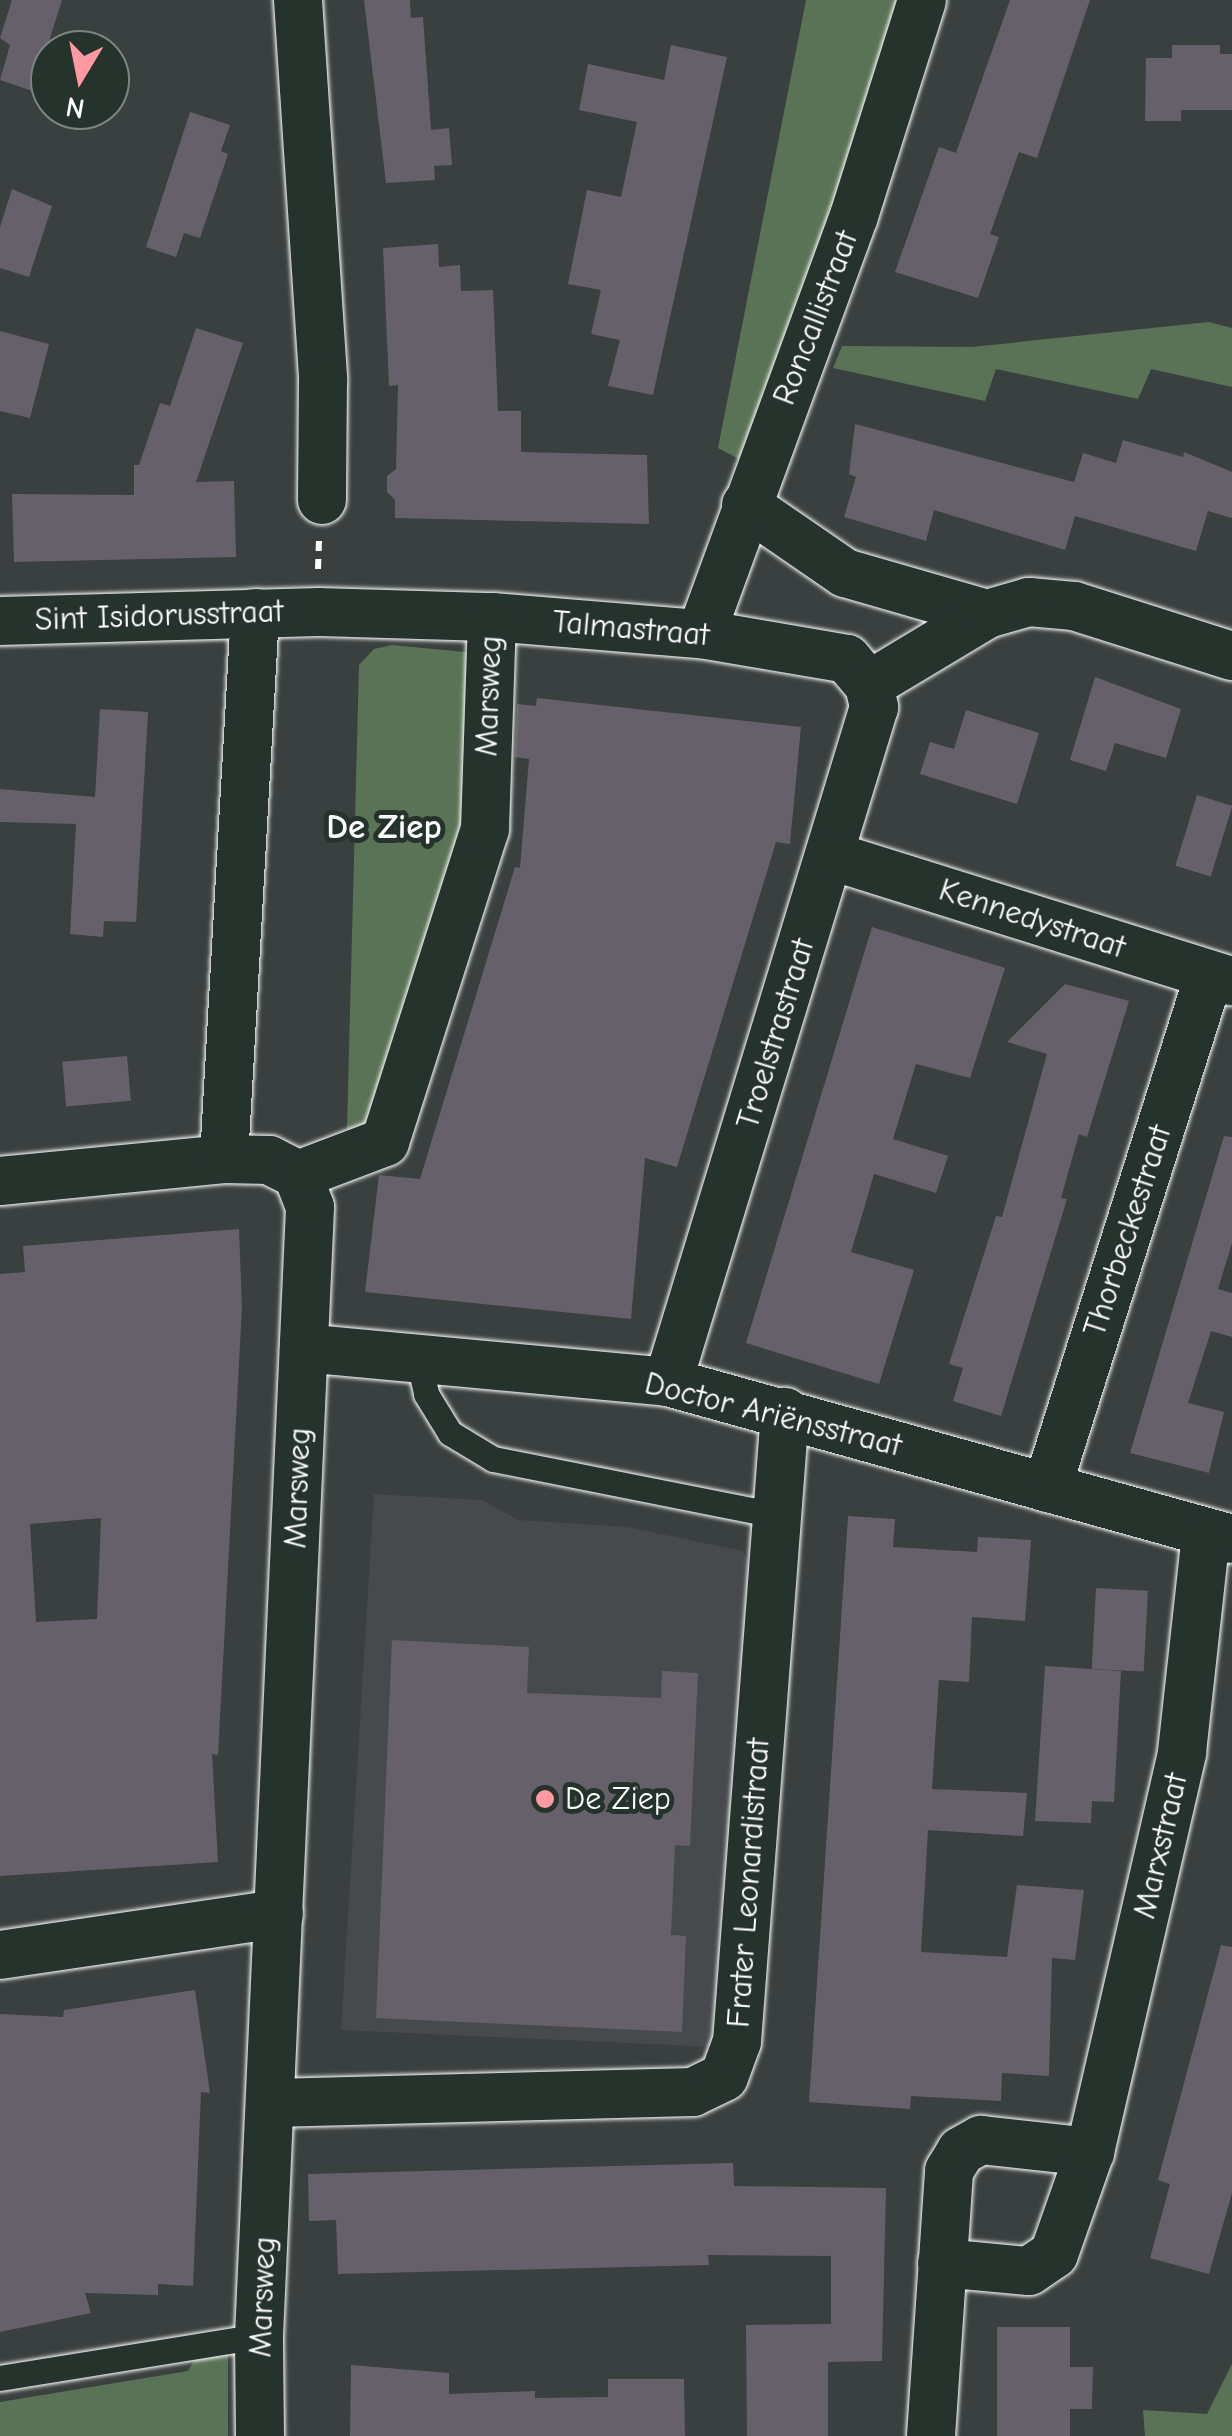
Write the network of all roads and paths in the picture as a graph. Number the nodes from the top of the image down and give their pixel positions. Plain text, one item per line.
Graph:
1 (298, 0) edge
2 (922, 0) edge
3 (322, 500) joint
4 (746, 505) junction
5 (319, 612) junction
6 (254, 613) junction
7 (987, 614) junction
8 (492, 617) junction
9 (0, 620) edge
10 (701, 634) junction
11 (1232, 656) edge
12 (869, 685) junction
13 (832, 856) junction
14 (1220, 978) edge
15 (224, 1159) junction
16 (298, 1175) junction
17 (0, 1181) edge
18 (304, 1348) junction
19 (418, 1358) junction
20 (668, 1382) junction
21 (785, 1412) junction
22 (1047, 1488) junction
23 (776, 1515) junction
24 (1219, 1537) edge
25 (279, 1914) junction
26 (0, 1954) edge
27 (273, 2102) junction
28 (1090, 2152) junction
29 (942, 2263) junction
30 (258, 2336) junction
31 (0, 2378) edge
32 (260, 2436) edge
33 (931, 2436) edge

1 - 3 street
2 - 4 street, Roncallistraat
3 - 5 path
4 - 7 street
4 - 10 street, Roncallistraat
5 - 6 street, Sint Isidorusstraat
5 - 8 street, Talmastraat
6 - 9 street, Sint Isidorusstraat
6 - 15 street
7 - 11 street
7 - 12 street
8 - 10 street, Talmastraat
8 - 16 street, Marsweg
10 - 12 street, Talmastraat
12 - 13 street, Troelstrastraat
13 - 14 street, Kennedystraat
13 - 20 street, Troelstrastraat
14 - 22 street, Thorbeckestraat
15 - 16 street
15 - 17 street
16 - 18 street, Marsweg
18 - 19 street, Doctor Ariënsstraat
18 - 25 street, Marsweg
19 - 20 street, Doctor Ariënsstraat
19 - 23 lane
20 - 21 street, Doctor Ariënsstraat
21 - 22 street, Doctor Ariënsstraat
21 - 23 street, Frater Leonardistraat
22 - 24 street, Doctor Ariënsstraat
23 - 27 street, Frater Leonardistraat
24 - 28 street, Marxstraat
25 - 26 street
25 - 27 street, Marsweg
27 - 30 street, Marsweg
28 - 29 street, Marxstraat
28 - 29 street
29 - 33 street
30 - 31 lane
30 - 32 street, Marsweg

